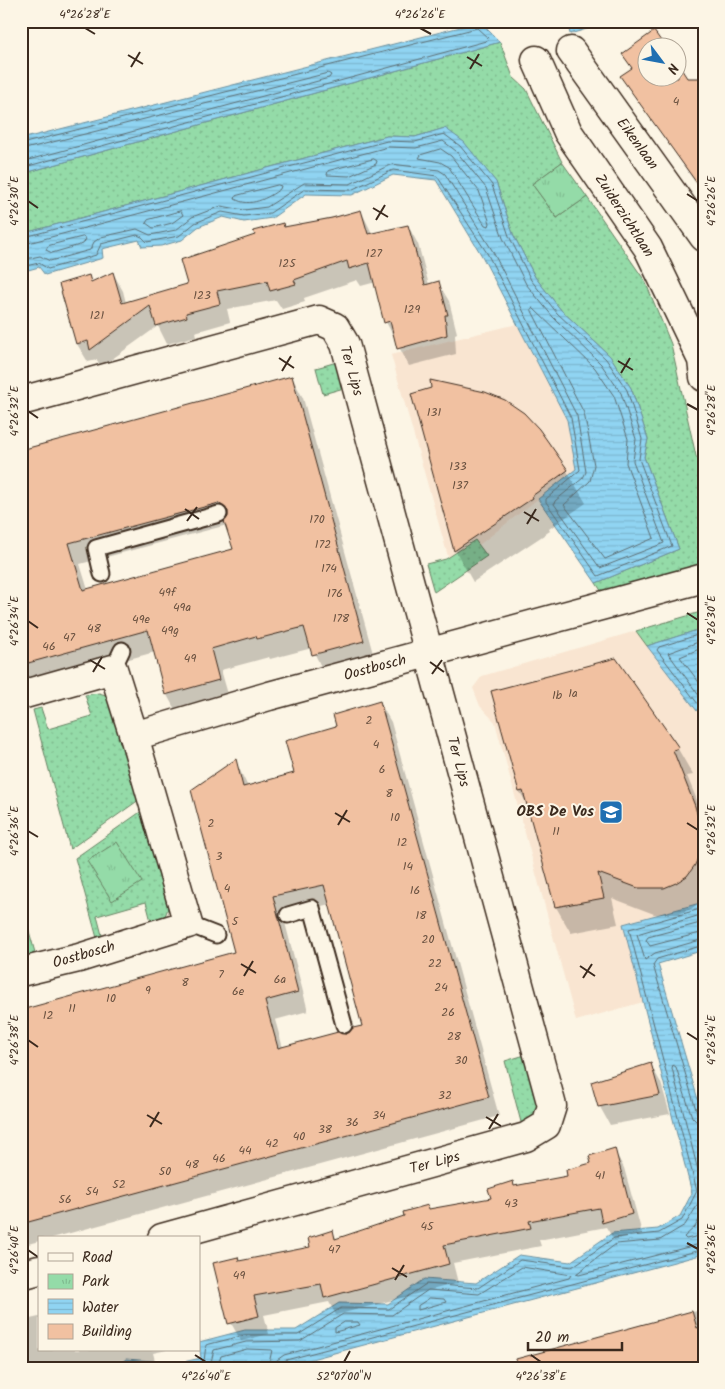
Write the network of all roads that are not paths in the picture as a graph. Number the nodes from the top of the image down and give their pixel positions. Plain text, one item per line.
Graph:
1 (571, 51) dead end
2 (536, 60) dead end
3 (704, 237) edge
4 (703, 366) edge
5 (21, 401) edge
6 (219, 514) dead end
7 (102, 574) dead end
8 (704, 578) edge
9 (428, 654) junction
10 (21, 696) edge
11 (134, 736) junction
12 (288, 915) dead end
13 (188, 924) junction
14 (216, 934) dead end
15 (21, 972) edge
16 (344, 1024) dead end
17 (169, 1236) edge
18 (38, 1270) edge
19 (21, 1275) edge

1 - 3 street, Eikenlaan
2 - 4 street, Zuiderzichtlaan
5 - 9 street, Ter Lips
6 - 7 lane
8 - 9 street, Oostbosch
9 - 11 street, Oostbosch
9 - 17 street, Ter Lips
10 - 11 street
11 - 13 street
12 - 16 lane
13 - 14 lane
13 - 15 street, Oostbosch
18 - 19 street

